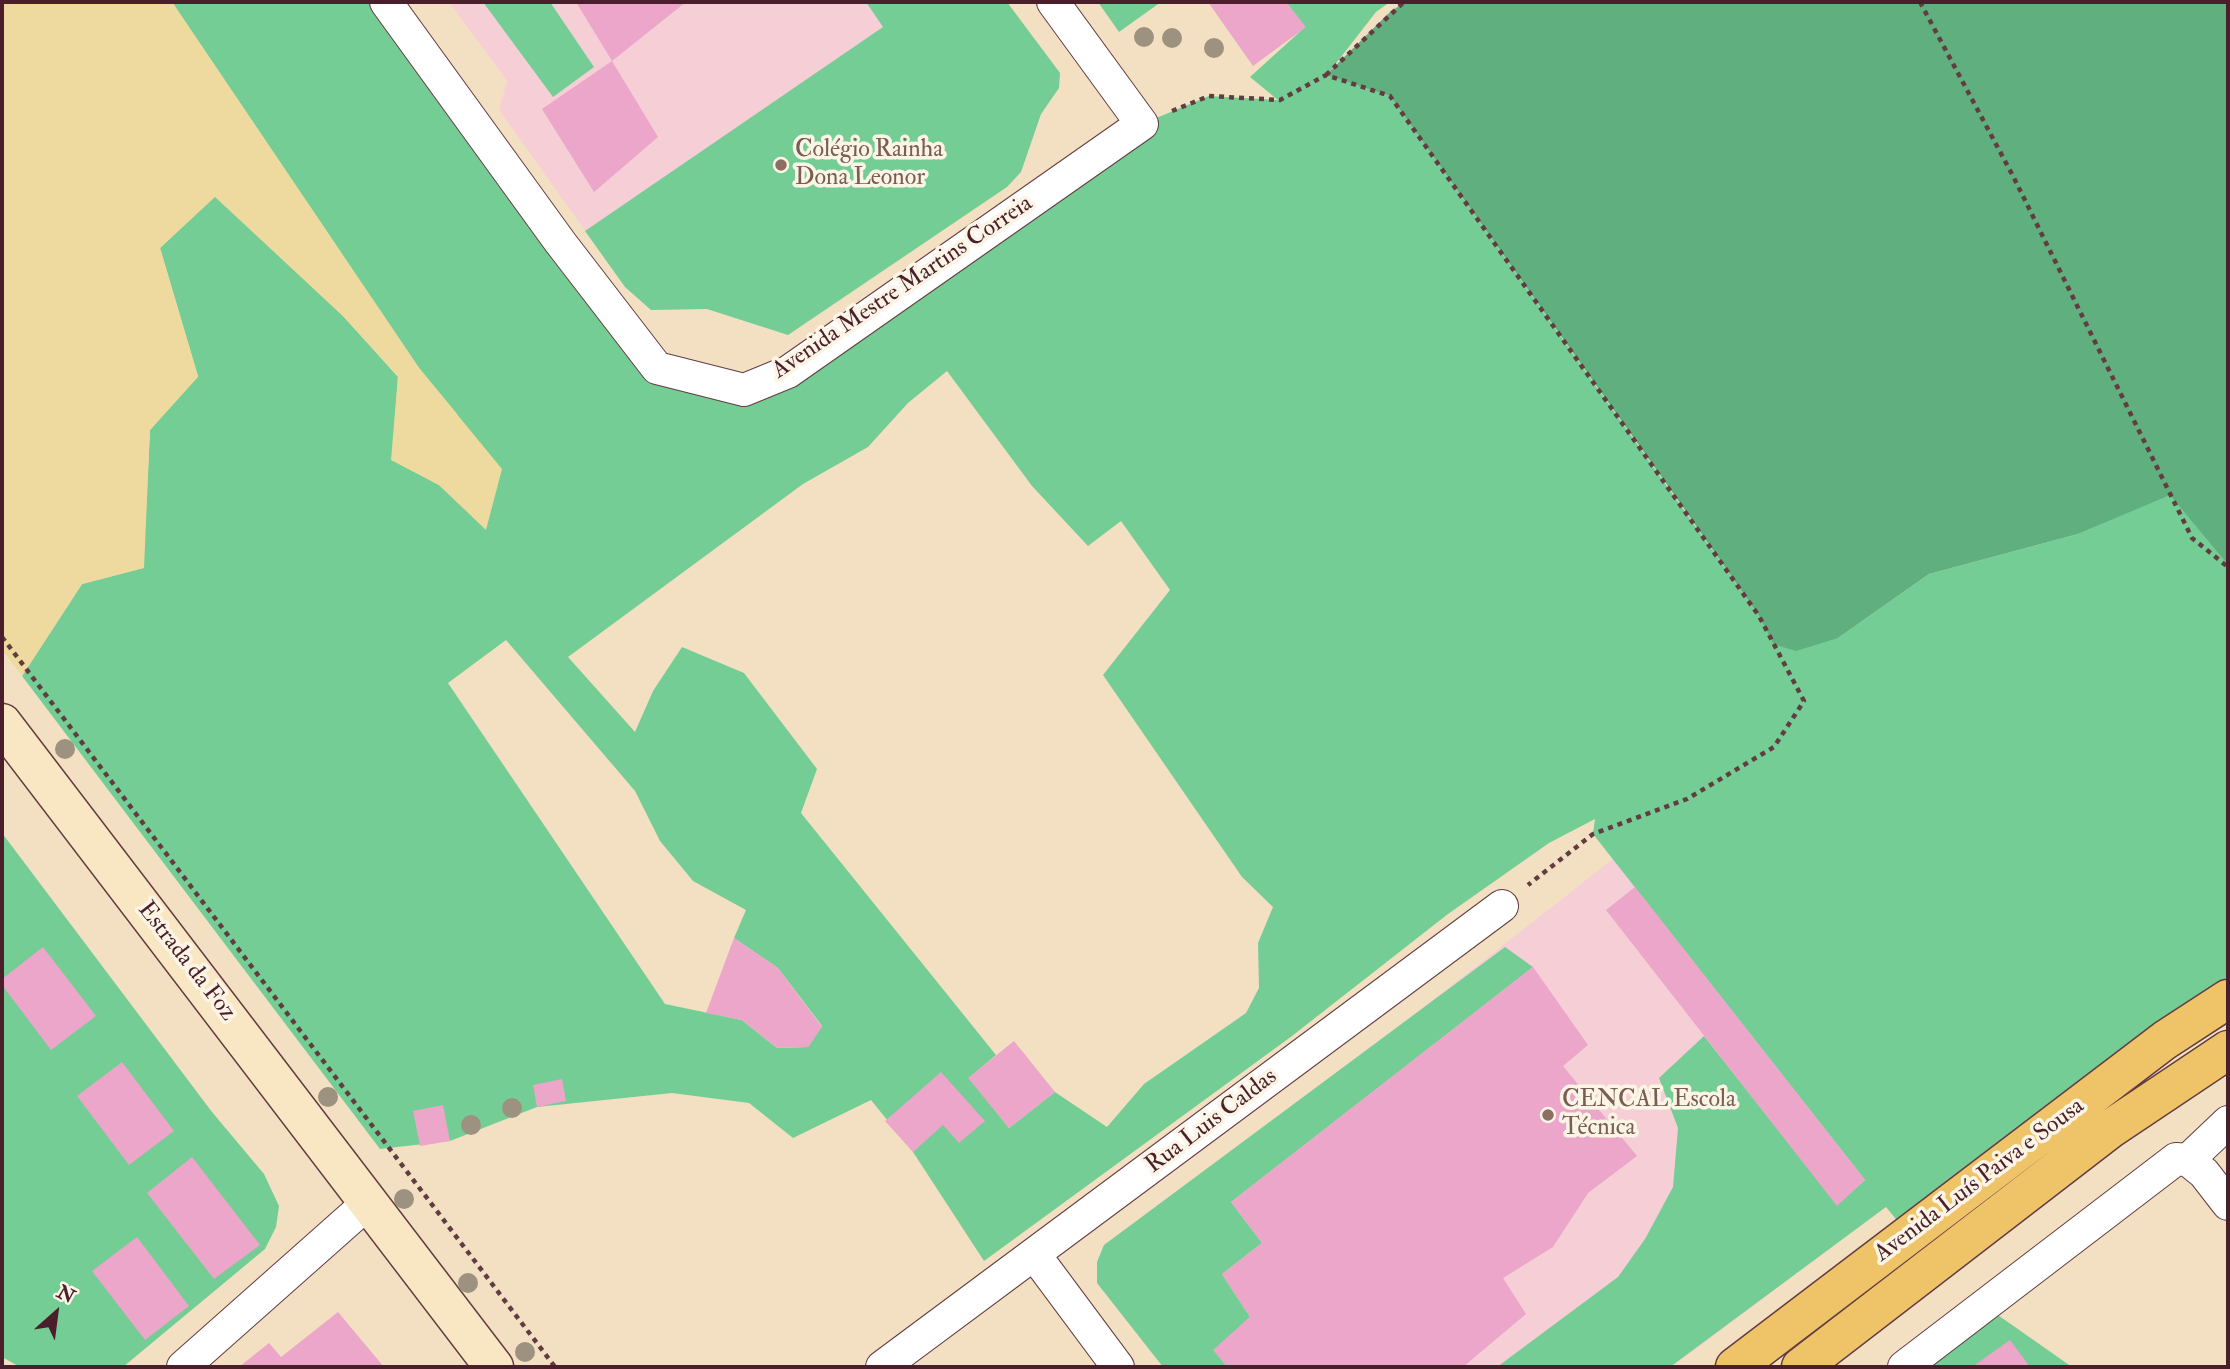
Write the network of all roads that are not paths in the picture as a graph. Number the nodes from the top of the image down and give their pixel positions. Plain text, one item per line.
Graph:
1 (386, 2) edge
2 (1054, 2) edge
3 (2, 723) edge
4 (1502, 906) road end
5 (2228, 999) edge
6 (2228, 1050) edge
7 (2228, 1122) edge
8 (2188, 1160) junction
9 (369, 1202) junction
10 (2228, 1204) edge
11 (1034, 1254) junction
12 (183, 1367) edge
13 (494, 1367) edge
14 (882, 1367) edge
15 (1118, 1367) edge
16 (1735, 1367) edge
17 (1801, 1367) edge
18 (1905, 1367) edge

1 - 2 street, Avenida Mestre Martins Correia
3 - 9 main road, Estrada da Foz
4 - 11 street, Rua Luis Caldas
5 - 16 main road, Avenida Luís Paiva e Sousa
6 - 17 main road, Avenida Luís Paiva e Sousa
7 - 8 street
8 - 10 street
8 - 18 street
9 - 12 street
9 - 13 main road, Estrada da Foz
11 - 14 street, Rua Luis Caldas
11 - 15 street

